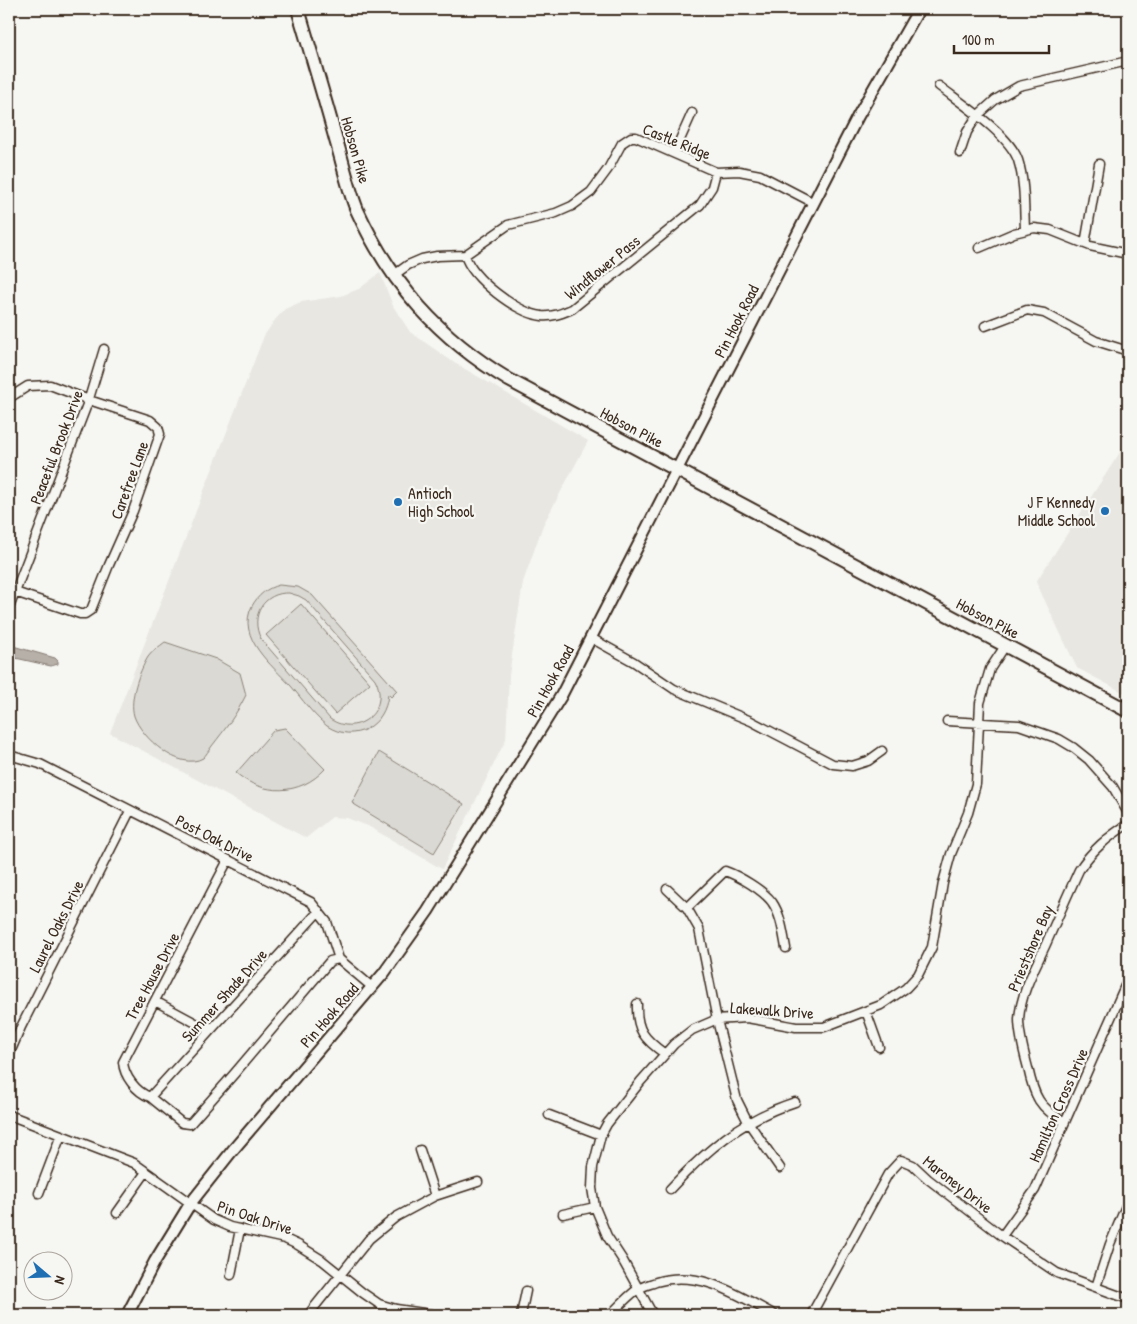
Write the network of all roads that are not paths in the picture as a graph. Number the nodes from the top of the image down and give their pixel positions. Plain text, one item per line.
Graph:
1 (298, 9) edge
2 (919, 9) edge
3 (1128, 61) edge
4 (939, 86) dead end
5 (692, 113) dead end
6 (977, 116) junction
7 (674, 153) junction
8 (960, 153) dead end
9 (1099, 164) dead end
10 (716, 172) junction
11 (814, 203) junction
12 (1026, 230) junction
13 (1085, 244) junction
14 (979, 248) dead end
15 (1128, 254) edge
16 (465, 255) junction
17 (394, 275) junction
18 (985, 326) dead end
19 (104, 350) dead end
20 (1128, 351) edge
21 (9, 398) edge
22 (89, 400) junction
23 (677, 469) junction
24 (12, 591) edge
25 (9, 608) edge
26 (591, 638) junction
27 (1005, 646) junction
28 (1128, 711) edge
29 (947, 721) dead end
30 (980, 722) junction
31 (882, 751) dead end
32 (9, 755) edge
33 (130, 811) junction
34 (1128, 813) edge
35 (1128, 824) edge
36 (228, 860) junction
37 (667, 889) dead end
38 (687, 908) junction
39 (319, 911) junction
40 (786, 948) dead end
41 (339, 959) junction
42 (1128, 979) edge
43 (372, 987) junction
44 (154, 1001) junction
45 (637, 1004) dead end
46 (866, 1011) junction
47 (718, 1020) junction
48 (213, 1028) junction
49 (879, 1047) dead end
50 (665, 1054) junction
51 (9, 1055) edge
52 (150, 1097) junction
53 (795, 1102) dead end
54 (9, 1115) edge
55 (549, 1116) dead end
56 (748, 1122) junction
57 (1065, 1122) junction
58 (61, 1135) junction
59 (601, 1135) junction
60 (420, 1150) dead end
61 (780, 1168) dead end
62 (146, 1172) junction
63 (478, 1182) dead end
64 (670, 1189) dead end
65 (39, 1193) dead end
66 (435, 1196) junction
67 (1128, 1201) edge
68 (190, 1204) junction
69 (594, 1207) junction
70 (117, 1213) dead end
71 (563, 1214) dead end
72 (240, 1229) junction
73 (1002, 1236) junction
74 (340, 1275) junction
75 (231, 1276) dead end
76 (1096, 1286) junction
77 (639, 1288) junction
78 (526, 1291) dead end
79 (1128, 1299) edge
80 (389, 1307) junction
81 (126, 1315) edge
82 (308, 1315) edge
83 (386, 1315) edge
84 (437, 1315) edge
85 (521, 1315) edge
86 (610, 1315) edge
87 (653, 1315) edge
88 (775, 1315) edge
89 (811, 1315) edge

1 - 17 main road, Hobson Pike
2 - 11 street, Pin Hook Road
3 - 6 street
4 - 6 street
5 - 7 street
6 - 8 street
6 - 12 street
7 - 10 street, Castle Ridge
7 - 16 street, Castle Ridge
9 - 13 street
10 - 11 street, Castle Ridge
10 - 16 street, Windflower Pass
11 - 23 street, Pin Hook Road
12 - 13 street
12 - 14 street
13 - 15 street
16 - 17 street
17 - 23 main road, Hobson Pike
18 - 20 street
19 - 22 street, Peaceful Brook Drive
21 - 22 street, Carefree Lane
22 - 24 street, Peaceful Brook Drive
22 - 24 street, Carefree Lane
23 - 26 street, Pin Hook Road
23 - 27 main road, Hobson Pike
24 - 25 street, Peaceful Brook Drive
26 - 31 street
26 - 43 street, Pin Hook Road
27 - 28 main road, Hobson Pike
27 - 30 street, Lakewalk Drive
29 - 30 street
30 - 34 street
30 - 46 street, Lakewalk Drive
32 - 33 street, Post Oak Drive
33 - 36 street, Post Oak Drive
33 - 51 street, Laurel Oaks Drive
35 - 57 street, Priestshore Bay
36 - 39 street, Post Oak Drive
36 - 44 street, Tree House Drive
37 - 38 street
38 - 40 street
38 - 47 street
39 - 41 street, Post Oak Drive
39 - 48 street, Summer Shade Drive
41 - 43 street
41 - 52 street, Tree House Drive
42 - 57 street, Hamilton Cross Drive
43 - 68 street, Pin Hook Road
44 - 48 street
44 - 52 street, Tree House Drive
45 - 50 street
46 - 47 street, Lakewalk Drive
46 - 49 street
47 - 50 street, Lakewalk Drive
47 - 56 street
48 - 52 street, Summer Shade Drive
50 - 59 street, Lakewalk Drive
53 - 56 street
54 - 58 street, Pin Oak Drive
55 - 59 street
56 - 61 street
56 - 64 street
57 - 73 street, Hamilton Cross Drive
58 - 62 street, Pin Oak Drive
58 - 65 street
59 - 69 street, Lakewalk Drive
60 - 66 street
62 - 68 street, Pin Oak Drive
62 - 70 street
63 - 66 street
66 - 74 street
67 - 76 street
68 - 72 street, Pin Oak Drive
68 - 81 street, Pin Hook Road
69 - 71 street
69 - 77 street, Lakewalk Drive
72 - 74 street, Pin Oak Drive
72 - 75 street
73 - 76 street, Maroney Drive
73 - 89 street, Maroney Drive
74 - 80 street, Pin Oak Drive
74 - 82 street
76 - 79 street, Maroney Drive
77 - 86 street
77 - 87 street, Lakewalk Drive
77 - 88 street
78 - 85 street
80 - 83 street
80 - 84 street, Pin Oak Drive

